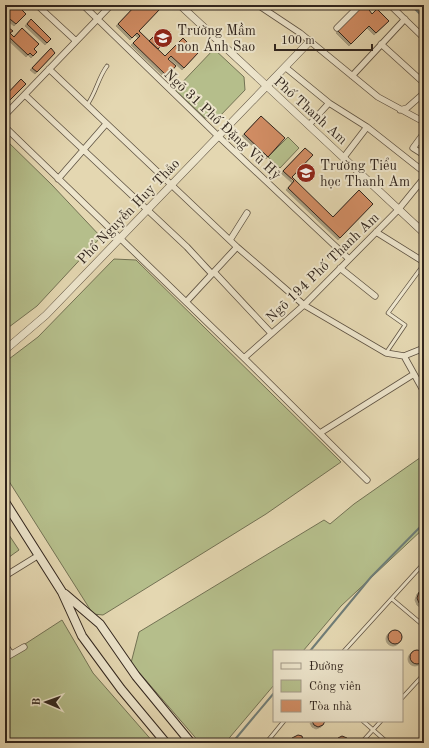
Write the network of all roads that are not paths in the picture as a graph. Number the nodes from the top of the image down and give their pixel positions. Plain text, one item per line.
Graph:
1 (37, 5) edge
2 (83, 5) edge
3 (111, 5) edge
4 (180, 5) edge
5 (258, 5) edge
6 (360, 5) edge
7 (390, 5) edge
8 (98, 18) junction
9 (404, 19) junction
10 (337, 28) dead end
11 (424, 38) edge
12 (310, 41) junction
13 (76, 42) junction
14 (382, 44) junction
15 (107, 66) dead end
16 (285, 67) junction
17 (50, 69) junction
18 (352, 76) junction
19 (424, 83) edge
20 (266, 86) junction
21 (424, 93) edge
22 (25, 95) junction
23 (329, 103) junction
24 (87, 105) junction
25 (400, 110) junction
26 (5, 115) edge
27 (424, 122) edge
28 (106, 124) junction
29 (309, 124) junction
30 (5, 127) edge
31 (367, 127) junction
32 (424, 133) edge
33 (218, 136) junction
34 (83, 151) junction
35 (424, 156) edge
36 (344, 157) junction
37 (424, 172) edge
38 (424, 178) edge
39 (58, 179) junction
40 (171, 185) junction
41 (147, 210) junction
42 (398, 210) junction
43 (246, 213) dead end
44 (376, 232) junction
45 (424, 233) edge
46 (120, 238) junction
47 (230, 240) junction
48 (237, 247) junction
49 (349, 259) junction
50 (424, 263) edge
51 (340, 268) junction
52 (213, 273) junction
53 (376, 296) dead end
54 (186, 302) junction
55 (304, 305) junction
56 (272, 333) junction
57 (424, 348) edge
58 (5, 350) edge
59 (386, 353) junction
60 (404, 356) junction
61 (244, 358) junction
62 (414, 374) junction
63 (423, 387) edge
64 (320, 433) junction
65 (367, 480) dead end
66 (5, 502) edge
67 (39, 555) junction
68 (424, 563) edge
69 (5, 576) edge
70 (62, 592) junction
71 (392, 600) junction
72 (424, 626) edge
73 (5, 644) edge
74 (24, 647) dead end
75 (345, 650) edge
76 (11, 654) junction
77 (5, 658) edge
78 (424, 674) edge
79 (403, 697) edge
80 (283, 722) edge
81 (364, 722) edge
82 (380, 722) edge
83 (373, 730) junction
84 (166, 743) edge
85 (191, 743) edge
86 (266, 743) edge
87 (361, 743) edge
88 (388, 743) edge

1 - 13 street
2 - 8 street, Ngõ 31 Phố Đặng Vũ Hỷ
3 - 8 street
4 - 20 street, Phố Thanh Am
5 - 12 street
6 - 10 street
7 - 9 street
8 - 13 street
8 - 33 street, Ngõ 31 Phố Đặng Vũ Hỷ
9 - 11 street
9 - 14 street
12 - 16 street, Phố Nguyễn Huy Thảo
12 - 18 street
13 - 17 street
14 - 18 street
14 - 19 street
15 - 24 lane
16 - 20 street, Phố Nguyễn Huy Thảo
16 - 23 street
17 - 22 street
17 - 24 street
18 - 25 street
20 - 29 street, Phố Thanh Am
20 - 33 street, Phố Nguyễn Huy Thảo
21 - 25 street
22 - 26 street
22 - 34 street
23 - 29 street
23 - 31 street
24 - 28 street
25 - 27 street
28 - 34 street
28 - 40 street
29 - 36 street, Phố Thanh Am
30 - 39 street
31 - 36 street
31 - 37 street
32 - 35 street
33 - 40 street, Phố Nguyễn Huy Thảo
33 - 49 street, Ngõ 31 Phố Đặng Vũ Hỷ
34 - 39 street
34 - 41 street
36 - 42 street, Phố Thanh Am
38 - 42 street, Ngõ 194 Phố Thanh Am
39 - 46 street
40 - 41 street, Phố Nguyễn Huy Thảo
40 - 47 street
41 - 46 street, Phố Nguyễn Huy Thảo
41 - 52 street
42 - 44 street, Ngõ 194 Phố Thanh Am
42 - 45 street, Phố Thanh Am
43 - 47 street
44 - 49 street, Ngõ 194 Phố Thanh Am
44 - 50 street
46 - 54 street
46 - 58 street, Phố Nguyễn Huy Thảo
47 - 48 street
48 - 52 street
48 - 55 street
49 - 51 street, Ngõ 194 Phố Thanh Am
50 - 59 lane
51 - 53 street
51 - 55 street, Ngõ 194 Phố Thanh Am
52 - 54 street
52 - 56 street
54 - 61 street
55 - 56 street, Ngõ 194 Phố Thanh Am
55 - 59 street
56 - 61 street, Ngõ 194 Phố Thanh Am
57 - 60 street
59 - 60 street
60 - 62 street
61 - 64 street
62 - 63 street
62 - 64 street
64 - 65 street
66 - 67 main road
67 - 69 street
67 - 70 main road
68 - 71 lane
70 - 84 main road
70 - 85 main road
71 - 72 lane
71 - 75 lane
73 - 76 street
74 - 76 street
76 - 77 street
78 - 79 lane
80 - 86 lane
81 - 83 lane
82 - 83 lane
83 - 87 lane
83 - 88 lane

